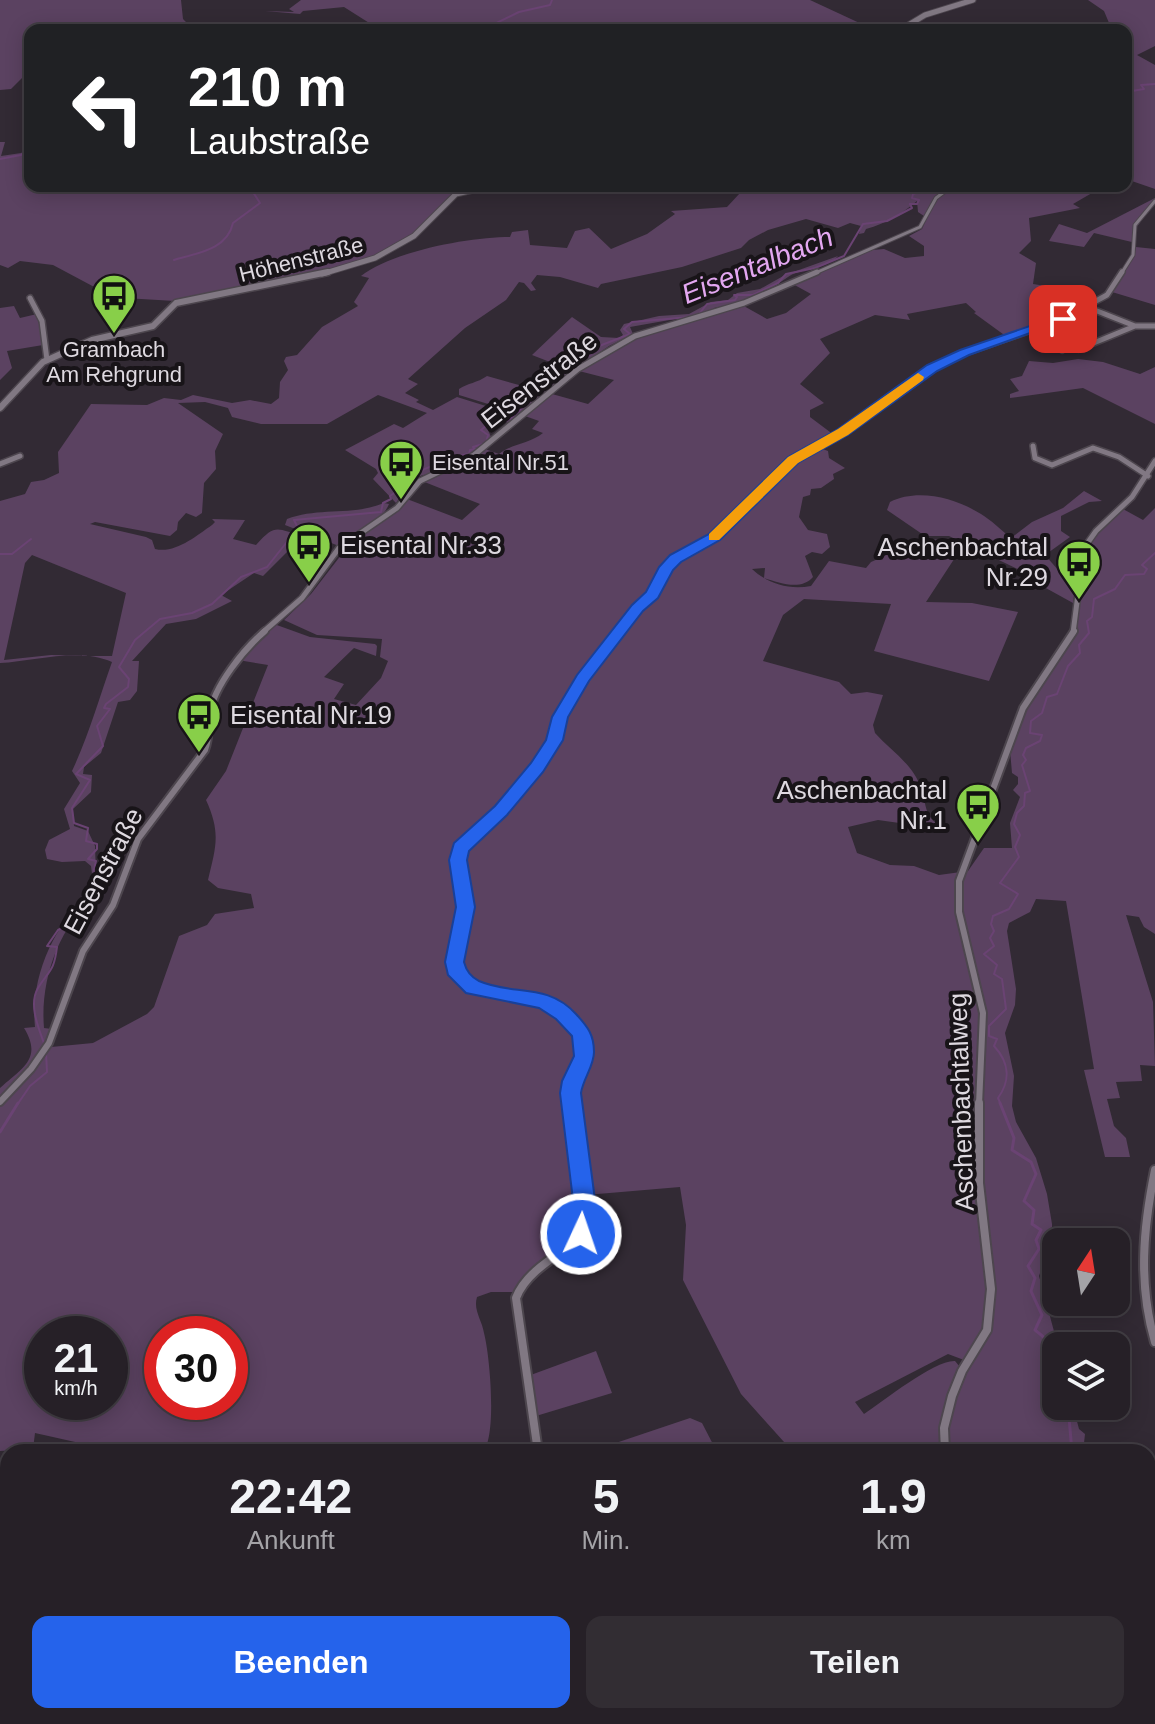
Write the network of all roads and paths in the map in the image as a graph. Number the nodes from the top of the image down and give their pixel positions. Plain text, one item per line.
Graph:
1 (973, 0) edge
2 (910, 24) edge
3 (465, 192) edge
4 (942, 192) edge
5 (1155, 201) edge
6 (30, 298) dead end
7 (1087, 307) junction
8 (1135, 326) junction
9 (1155, 326) edge
10 (1031, 330) junction
11 (1079, 349) dead end
12 (1049, 351) dead end
13 (47, 360) junction
14 (0, 408) edge
15 (1033, 446) dead end
16 (20, 456) dead end
17 (1155, 461) edge
18 (0, 464) edge
19 (1148, 476) junction
20 (0, 1102) edge
21 (1155, 1170) edge
22 (1155, 1342) edge
23 (537, 1444) edge
24 (945, 1444) edge

1 - 2 street
3 - 13 street, Höhenstraße
4 - 20 street, Eisenstraße
5 - 7 street
6 - 13 street
7 - 8 street
7 - 10 street
8 - 9 street
8 - 11 street
10 - 12 street
10 - 23 street
13 - 14 street
15 - 19 street
16 - 18 street
17 - 19 street, Aschenbachtalweg
19 - 24 street, Aschenbachtalweg
21 - 22 street

